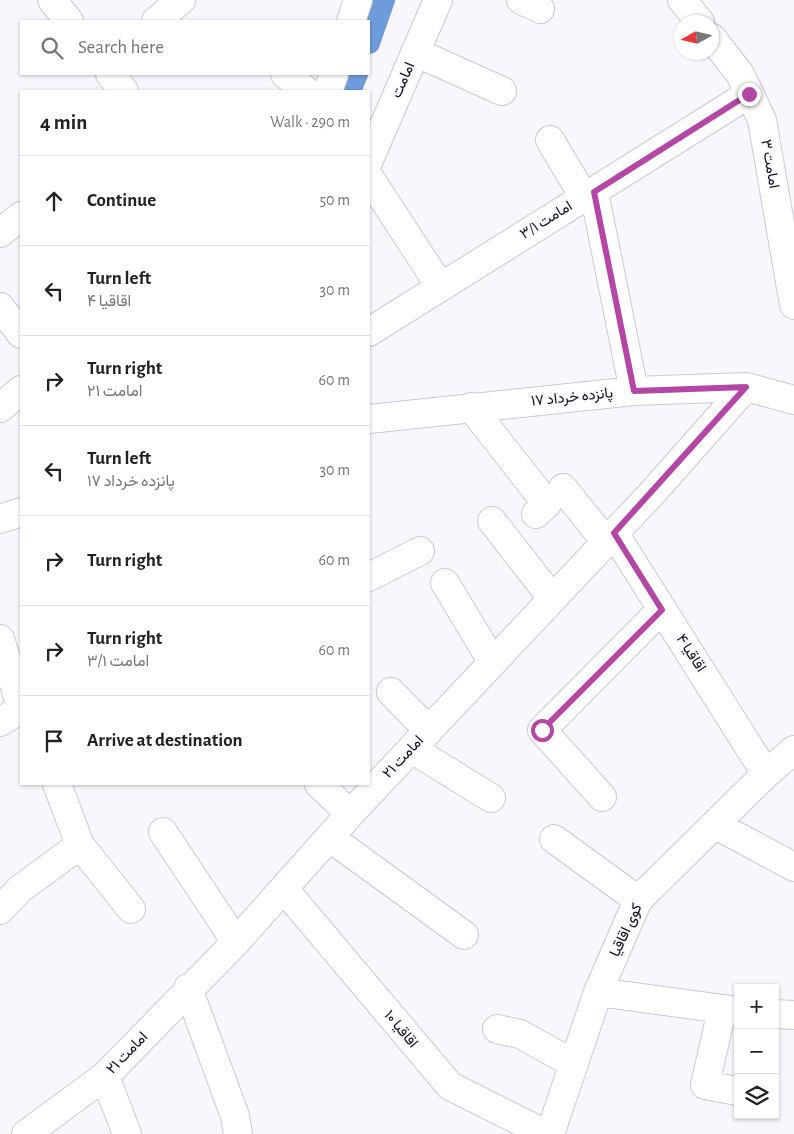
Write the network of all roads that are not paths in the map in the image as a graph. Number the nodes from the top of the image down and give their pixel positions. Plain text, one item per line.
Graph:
1 (52, 0) edge
2 (181, 0) edge
3 (358, 0) edge
4 (438, 0) edge
5 (682, 0) edge
6 (694, 15) edge
7 (68, 20) edge
8 (157, 20) edge
9 (351, 20) edge
10 (719, 47) edge
11 (416, 52) junction
12 (111, 75) edge
13 (286, 75) edge
14 (334, 75) edge
15 (123, 90) edge
16 (305, 90) edge
17 (328, 90) edge
18 (502, 91) dead end
19 (749, 94) junction
20 (550, 140) dead end
21 (370, 158) edge
22 (370, 179) edge
23 (589, 194) junction
24 (20, 217) edge
25 (0, 233) edge
26 (440, 286) junction
27 (794, 297) edge
28 (794, 305) edge
29 (0, 307) edge
30 (370, 331) edge
31 (20, 333) edge
32 (746, 387) junction
33 (20, 391) edge
34 (634, 391) junction
35 (794, 400) edge
36 (0, 408) edge
37 (472, 408) junction
38 (372, 417) edge
39 (563, 488) dead end
40 (20, 512) edge
41 (536, 514) dead end
42 (0, 519) edge
43 (492, 521) dead end
44 (610, 538) junction
45 (420, 551) dead end
46 (370, 576) edge
47 (445, 582) dead end
48 (552, 598) junction
49 (662, 610) junction
50 (0, 639) edge
51 (492, 661) junction
52 (391, 692) dead end
53 (20, 705) edge
54 (20, 709) edge
55 (0, 722) edge
56 (420, 739) junction
57 (794, 750) edge
58 (766, 774) junction
59 (57, 785) edge
60 (319, 785) edge
61 (602, 797) dead end
62 (491, 798) dead end
63 (350, 814) junction
64 (716, 825) junction
65 (163, 832) dead end
66 (329, 837) junction
67 (554, 839) dead end
68 (80, 845) junction
69 (794, 867) edge
70 (284, 889) junction
71 (638, 900) junction
72 (131, 909) dead end
73 (0, 910) edge
74 (464, 935) dead end
75 (236, 942) junction
76 (188, 988) junction
77 (598, 992) junction
78 (730, 1011) edge
79 (779, 1014) edge
80 (794, 1015) edge
81 (497, 1029) dead end
82 (574, 1064) junction
83 (105, 1076) junction
84 (734, 1090) edge
85 (26, 1134) edge
86 (126, 1134) edge
87 (238, 1134) edge
88 (546, 1134) edge
89 (550, 1134) edge

1 - 7 street
2 - 8 street
3 - 9 street
4 - 11 street, امامت
5 - 6 street
10 - 19 street, امامت ۳
11 - 18 street
11 - 21 street, امامت
12 - 15 street
13 - 16 street
14 - 17 street
19 - 23 street, امامت ۳/۱
19 - 27 street, امامت ۳
20 - 23 street
22 - 26 street
23 - 26 street, امامت ۳/۱
23 - 34 street
24 - 25 street
26 - 30 street, امامت ۳/۱
27 - 28 street, امامت ۳
29 - 31 street
32 - 34 street, پانزده خرداد ۱۷
32 - 35 street, پانزده خرداد ۱۷
32 - 44 street, امامت ۲۱
33 - 36 street
34 - 37 street, پانزده خرداد ۱۷
37 - 38 street, پانزده خرداد ۱۷
37 - 41 street
39 - 44 street, اقاقیا ۴
40 - 42 street
43 - 48 street
44 - 48 street, امامت ۲۱
44 - 49 street, اقاقیا ۴
45 - 46 street
47 - 51 street
48 - 51 street, امامت ۲۱
49 - 58 street, اقاقیا ۴
49 - 61 street
50 - 53 street
51 - 56 street, امامت ۲۱
52 - 56 street
54 - 55 street
56 - 62 street
56 - 63 street, امامت ۲۱
57 - 58 street, کوی اقاقیا
58 - 64 street, کوی اقاقیا
59 - 68 street
60 - 63 street
63 - 66 street, امامت ۲۱
64 - 69 street
64 - 71 street, کوی اقاقیا
65 - 75 street
66 - 70 street, امامت ۲۱
66 - 74 street
67 - 71 street
68 - 72 street
68 - 73 street
70 - 75 street, امامت ۲۱
70 - 88 street, اقاقیا ۱۰
71 - 77 street, کوی اقاقیا
75 - 76 street, امامت ۲۱
76 - 83 street, امامت ۲۱
76 - 87 street
77 - 78 street
77 - 82 street, کوی اقاقیا
78 - 84 street
79 - 80 street
81 - 82 street
82 - 89 street, کوی اقاقیا
83 - 85 street, امامت ۲۱
83 - 86 street

